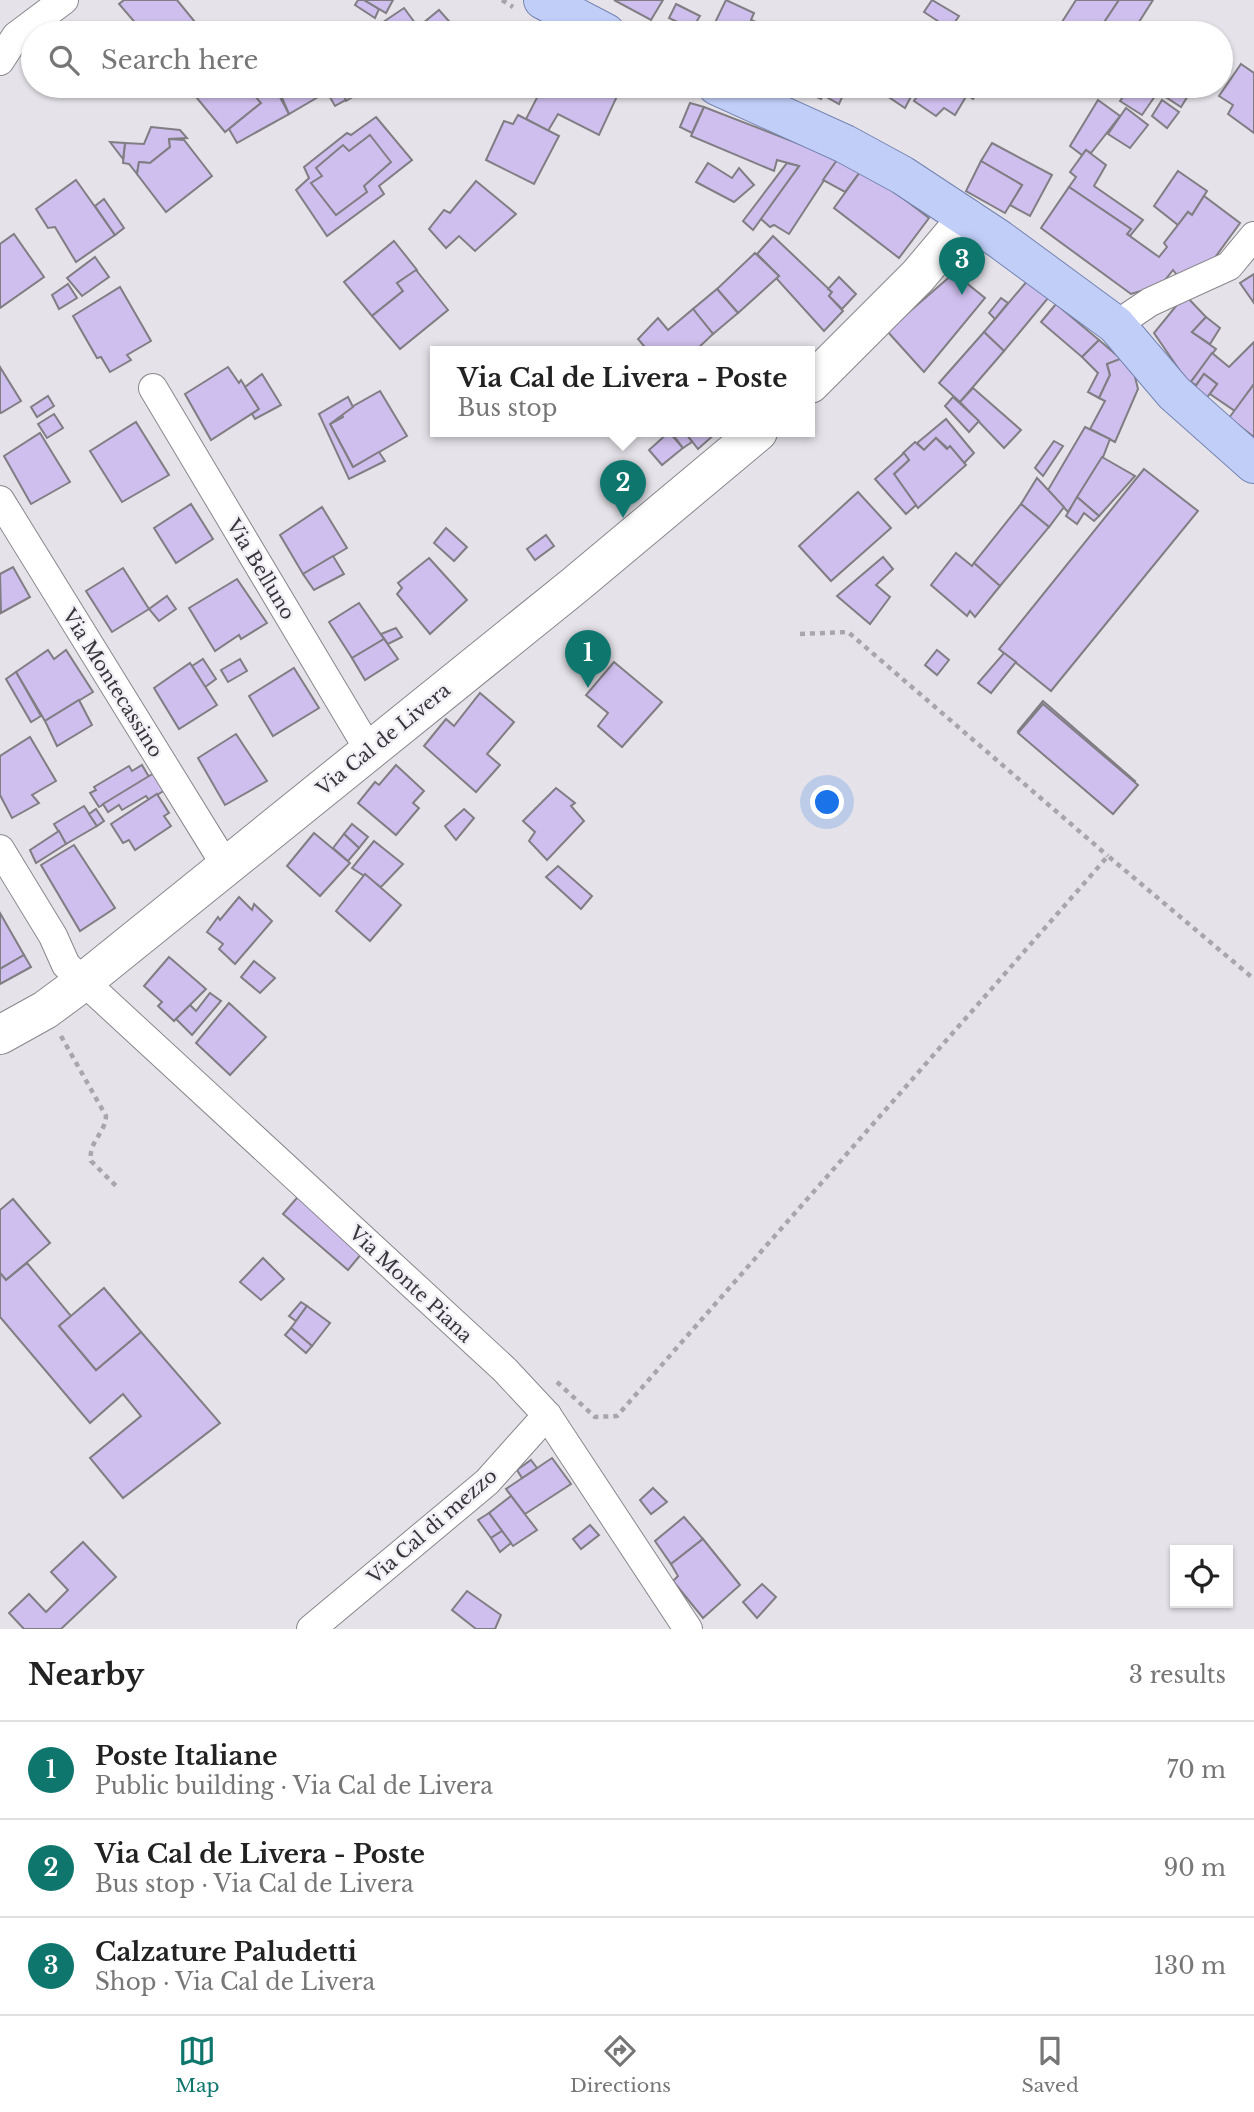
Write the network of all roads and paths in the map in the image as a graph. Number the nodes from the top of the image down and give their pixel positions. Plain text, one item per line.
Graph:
1 (64, 0) edge
2 (543, 0) edge
3 (22, 21) edge
4 (584, 21) edge
5 (8, 28) edge
6 (0, 61) edge
7 (743, 98) edge
8 (967, 218) junction
9 (1254, 236) edge
10 (1116, 326) junction
11 (815, 379) edge
12 (153, 388) dead end
13 (752, 437) edge
14 (1254, 464) edge
15 (0, 500) edge
16 (800, 634) dead end
17 (369, 750) junction
18 (0, 849) edge
19 (1108, 856) junction
20 (226, 866) junction
21 (1254, 979) edge
22 (83, 982) junction
23 (0, 1035) edge
24 (61, 1035) dead end
25 (118, 1188) dead end
26 (555, 1380) dead end
27 (547, 1415) junction
28 (311, 1629) edge
29 (688, 1629) edge

1 - 3 street
2 - 4 main road
5 - 6 street
7 - 8 main road
8 - 10 main road
8 - 11 street
9 - 10 street
10 - 14 main road
12 - 17 street, Via Belluno
13 - 17 street, Via Cal de Livera
15 - 20 street, Via Montecassino
16 - 19 path
17 - 20 street, Via Cal de Livera
18 - 22 street, Via Monte Piana
19 - 21 path
19 - 26 path
20 - 22 street, Via Cal de Livera
22 - 23 street, Via Cal de Livera
22 - 27 street, Via Monte Piana
24 - 25 path
27 - 28 street, Via Cal di mezzo
27 - 29 street, Via Monte Piana

